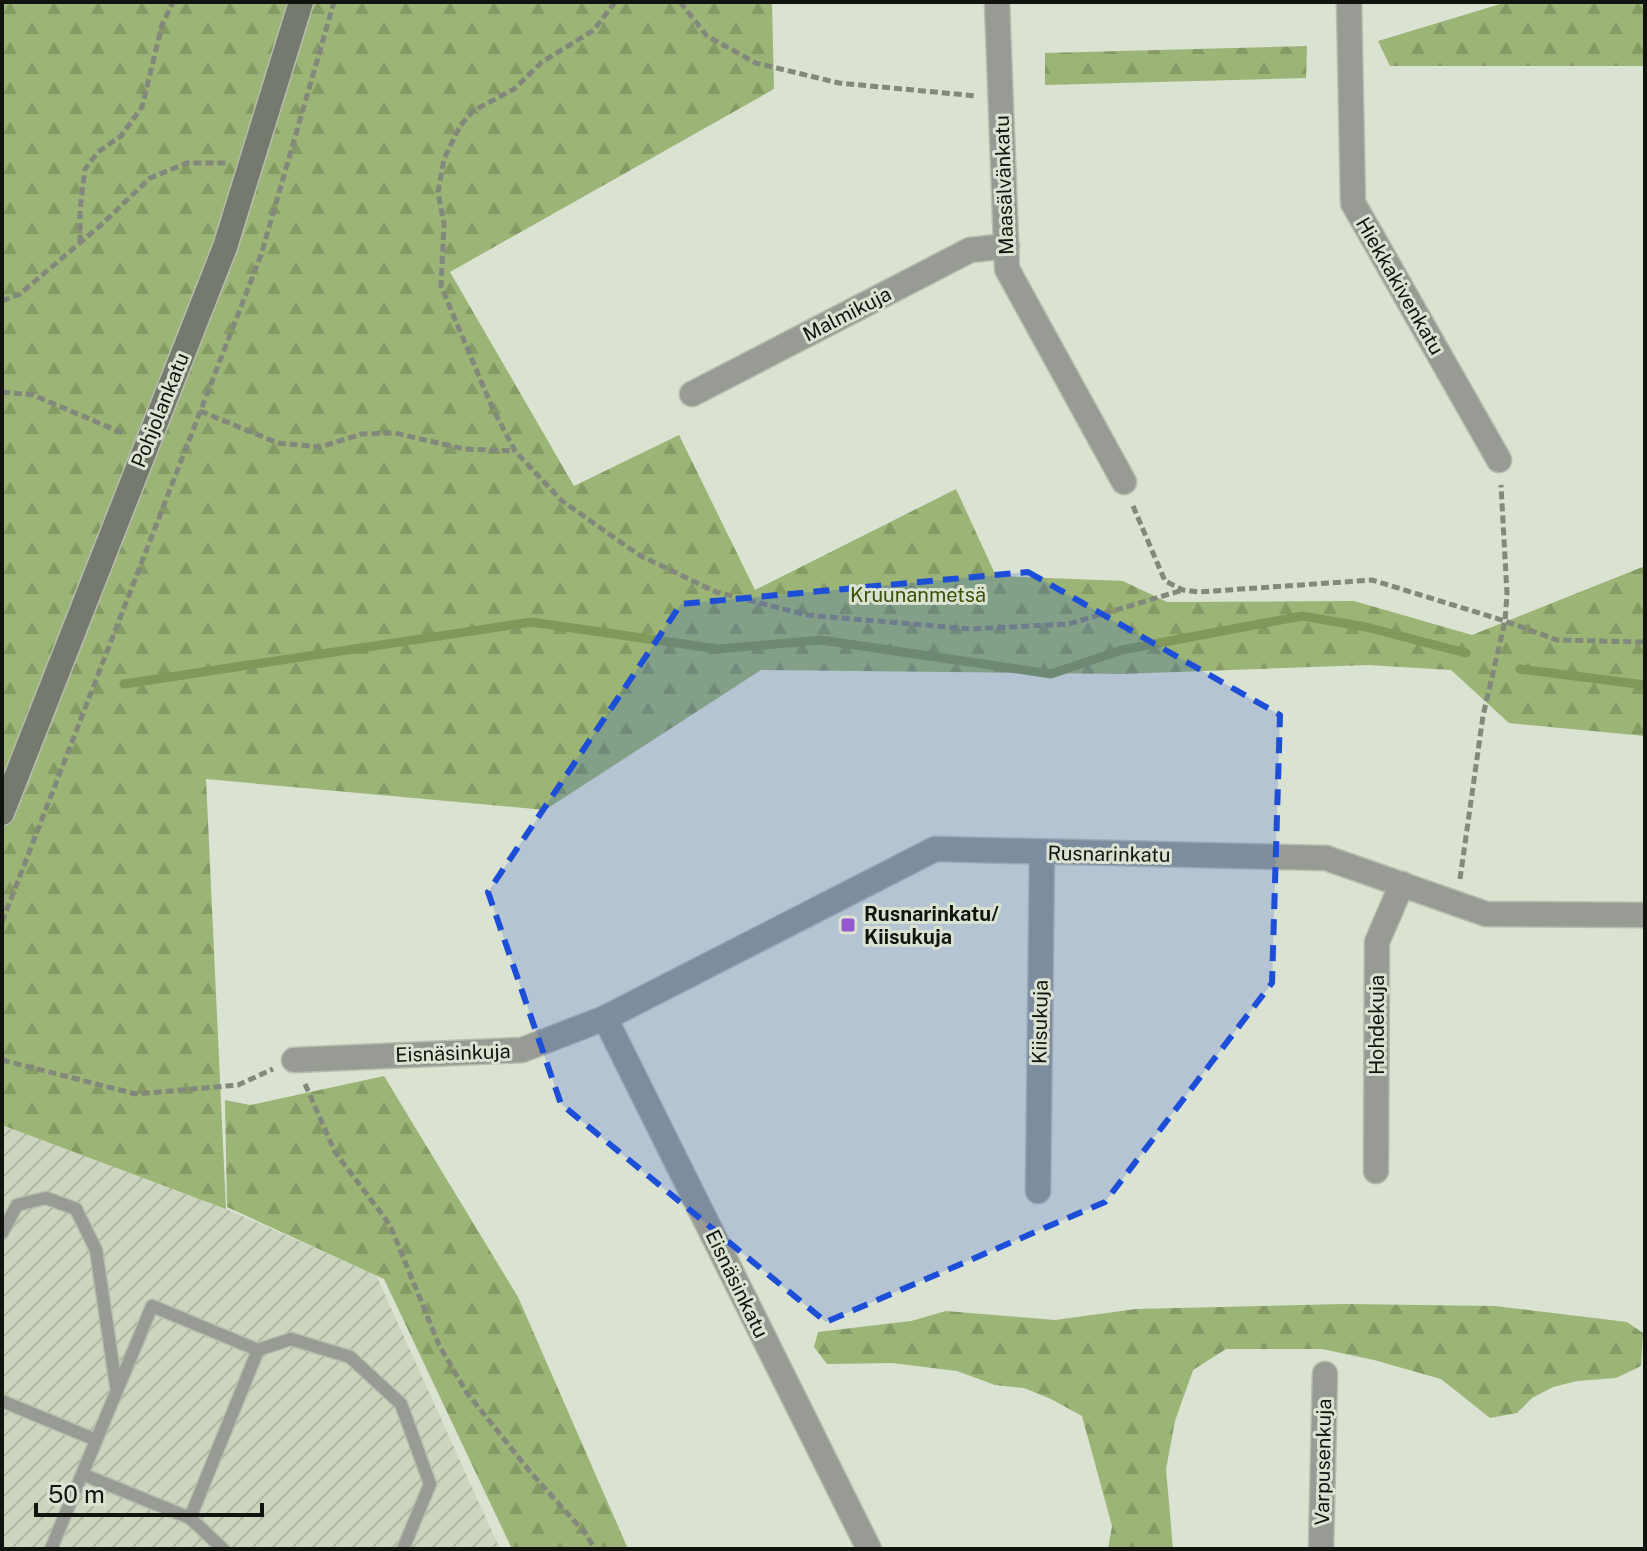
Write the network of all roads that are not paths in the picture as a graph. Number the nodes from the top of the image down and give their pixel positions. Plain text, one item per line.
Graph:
1 (301, 2) edge
2 (997, 2) edge
3 (1349, 2) edge
4 (1007, 246) junction
5 (692, 394) dead end
6 (1499, 460) road end
7 (1124, 482) road end
8 (2, 813) edge
9 (1042, 853) junction
10 (1402, 884) junction
11 (1645, 915) edge
12 (605, 1018) junction
13 (294, 1060) road end
14 (1376, 1171) dead end
15 (1038, 1191) dead end
16 (2, 1233) edge
17 (258, 1350) junction
18 (1325, 1374) dead end
19 (117, 1390) junction
20 (2, 1401) edge
21 (96, 1440) junction
22 (82, 1474) junction
23 (190, 1518) junction
24 (51, 1549) edge
25 (223, 1549) edge
26 (403, 1549) edge
27 (869, 1549) edge
28 (1321, 1549) edge

1 - 8 main road, Pohjolankatu
2 - 4 street, Maasälvänkatu
3 - 6 street, Hiekkakivenkatu
4 - 5 street, Malmikuja
4 - 7 street, Maasälvänkatu
9 - 10 street, Rusnarinkatu
9 - 12 street, Rusnarinkatu
9 - 15 street, Kiisukuja
10 - 11 street, Rusnarinkatu
10 - 14 street, Hohdekuja
12 - 13 street, Eisnäsinkuja
12 - 27 street, Eisnäsinkatu
16 - 19 lane
17 - 19 lane
17 - 23 lane
17 - 26 lane
18 - 28 street, Varpusenkuja
19 - 21 lane
20 - 21 lane
21 - 22 lane
22 - 23 lane
22 - 24 lane
23 - 25 lane

